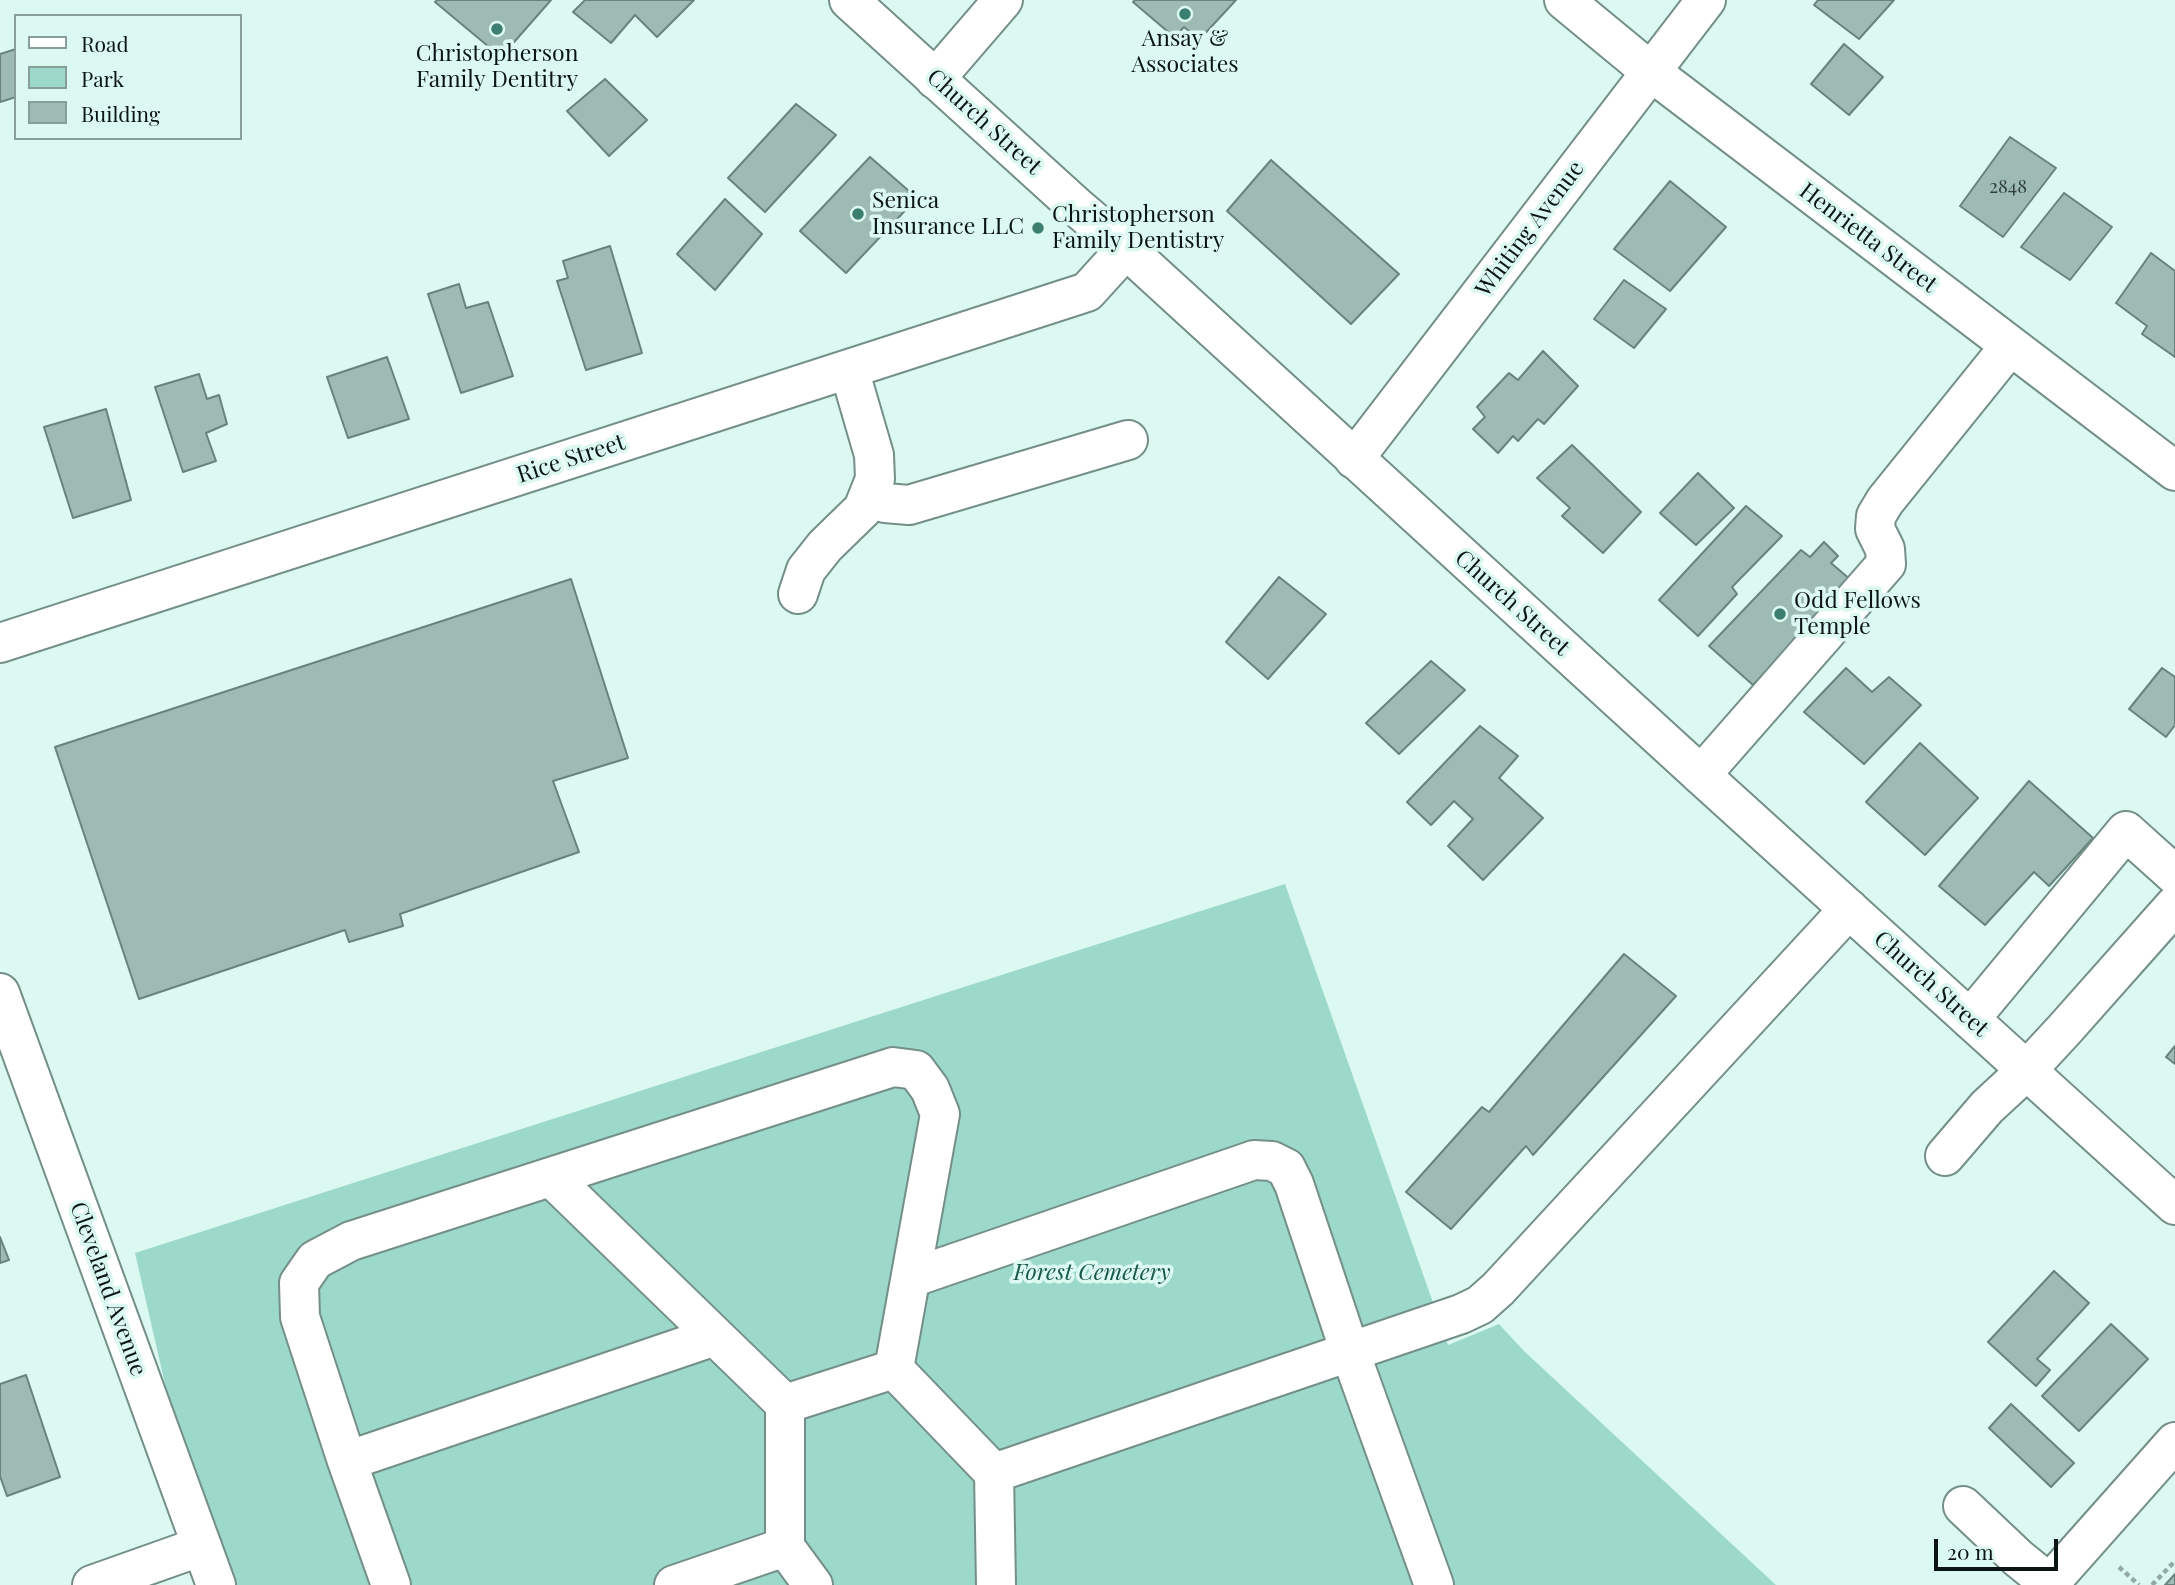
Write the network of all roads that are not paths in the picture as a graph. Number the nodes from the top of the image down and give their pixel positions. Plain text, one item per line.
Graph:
1 (849, 0) edge
2 (1003, 0) edge
3 (1564, 0) edge
4 (1706, 0) edge
5 (1650, 71) junction
6 (935, 79) junction
7 (1126, 249) junction
8 (2010, 346) junction
9 (849, 369) junction
10 (1128, 440) dead end
11 (1354, 459) junction
12 (2175, 471) edge
13 (869, 497) junction
14 (798, 594) dead end
15 (0, 643) edge
16 (1701, 775) junction
17 (2175, 875) edge
18 (2175, 905) edge
19 (1849, 909) junction
20 (0, 993) edge
21 (1969, 1019) junction
22 (2026, 1071) junction
23 (1945, 1156) dead end
24 (551, 1177) junction
25 (2175, 1205) edge
26 (911, 1278) junction
27 (715, 1336) junction
28 (1350, 1352) junction
29 (894, 1369) junction
30 (785, 1404) junction
31 (2175, 1441) edge
32 (346, 1461) junction
33 (994, 1473) junction
34 (1963, 1506) dead end
35 (202, 1546) junction
36 (785, 1547) junction
37 (2049, 1584) edge
38 (92, 1585) edge
39 (216, 1585) edge
40 (391, 1585) edge
41 (674, 1585) edge
42 (813, 1585) edge
43 (996, 1585) edge
44 (1434, 1585) edge

1 - 6 street, Church Street
2 - 6 street
3 - 5 street, Henrietta Street
4 - 5 street, Whiting Avenue
5 - 8 street, Henrietta Street
5 - 11 street, Whiting Avenue
6 - 7 street, Church Street
7 - 9 street, Rice Street
7 - 11 street, Church Street
8 - 12 street, Henrietta Street
8 - 16 street
9 - 13 street
9 - 15 street, Rice Street
10 - 13 street
11 - 16 street, Church Street
13 - 14 street
16 - 19 street, Church Street
17 - 21 street
18 - 22 street
19 - 21 street, Church Street
19 - 28 street
20 - 35 street, Cleveland Avenue
21 - 22 street, Church Street
22 - 23 street
22 - 25 street, Church Street
24 - 26 street
24 - 27 street
24 - 32 street
26 - 28 street
26 - 29 street
27 - 30 street
27 - 32 street
28 - 33 street
28 - 44 street
29 - 30 street
29 - 33 street
30 - 36 street
31 - 37 street
32 - 40 street
33 - 43 street
34 - 37 street
35 - 38 street
35 - 39 street, Cleveland Avenue
36 - 41 street
36 - 42 street

